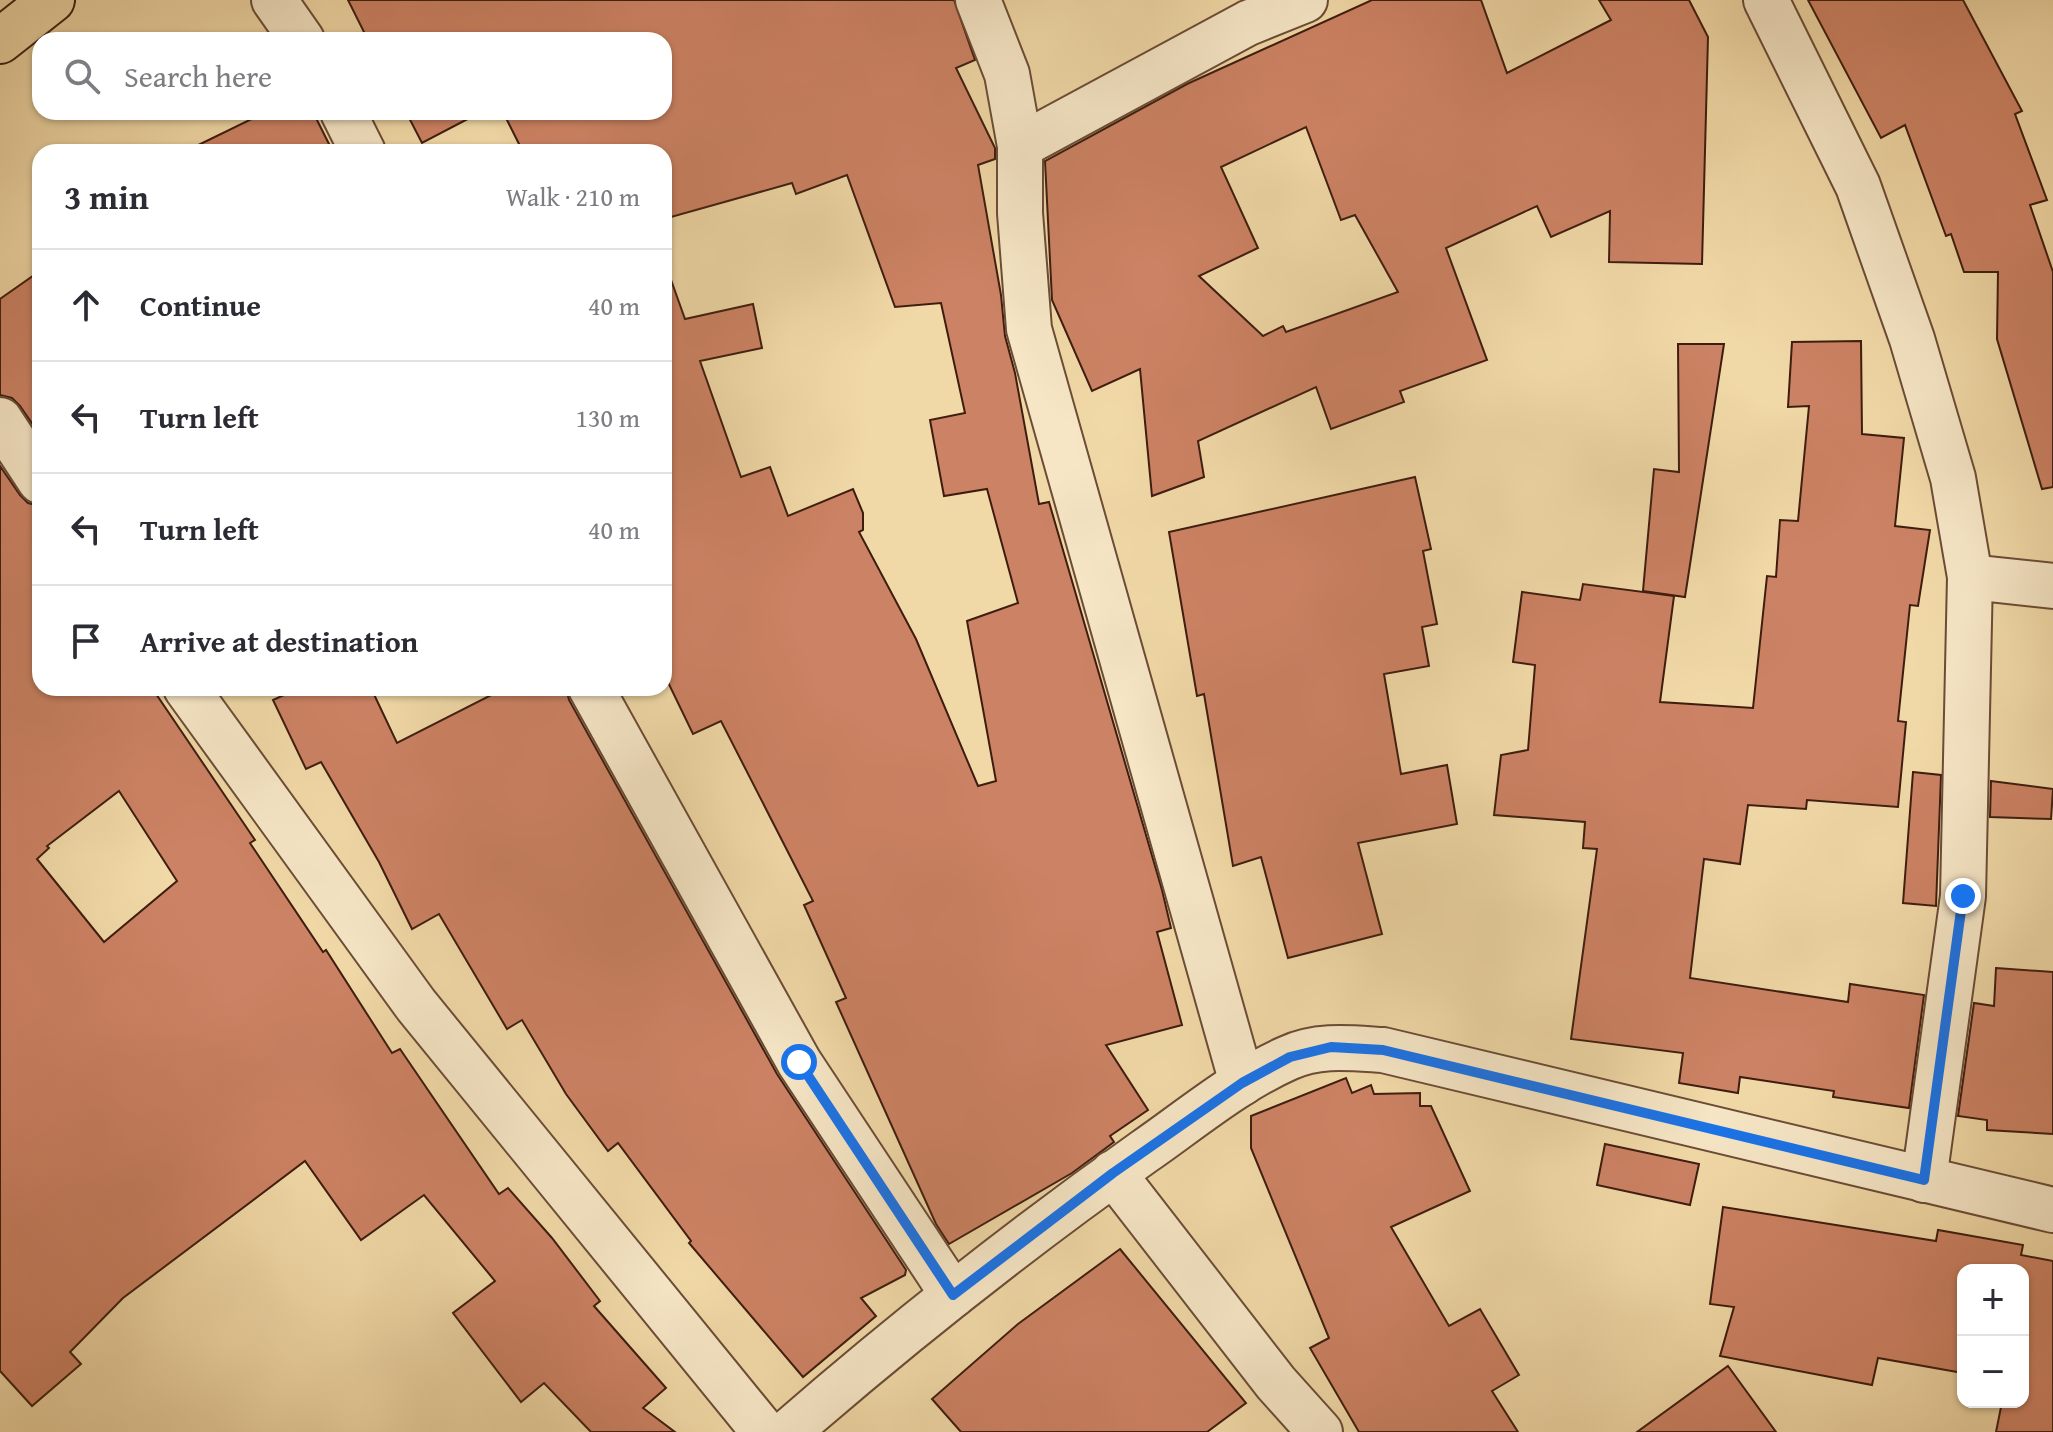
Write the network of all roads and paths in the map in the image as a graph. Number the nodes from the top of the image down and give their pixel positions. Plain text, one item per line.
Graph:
1 (52, 0) edge
2 (274, 0) edge
3 (978, 0) edge
4 (1305, 0) edge
5 (1766, 0) edge
6 (296, 32) edge
7 (0, 41) edge
8 (347, 120) edge
9 (359, 144) edge
10 (1020, 146) junction
11 (0, 420) edge
12 (32, 469) edge
13 (1970, 577) junction
14 (2053, 586) edge
15 (192, 696) edge
16 (595, 696) edge
17 (1242, 1083) junction
18 (1113, 1173) junction
19 (1924, 1180) junction
20 (2053, 1210) edge
21 (953, 1295) junction
22 (813, 1425) edge
23 (764, 1432) edge
24 (1320, 1432) edge

1 - 7 main road
2 - 6 street
3 - 10 street
4 - 10 street
5 - 13 street
8 - 9 street
10 - 17 street
11 - 12 street
13 - 14 street
13 - 19 street
15 - 23 street
16 - 21 street
17 - 18 street
17 - 19 street
18 - 21 street
18 - 24 street
19 - 20 street
21 - 22 street

